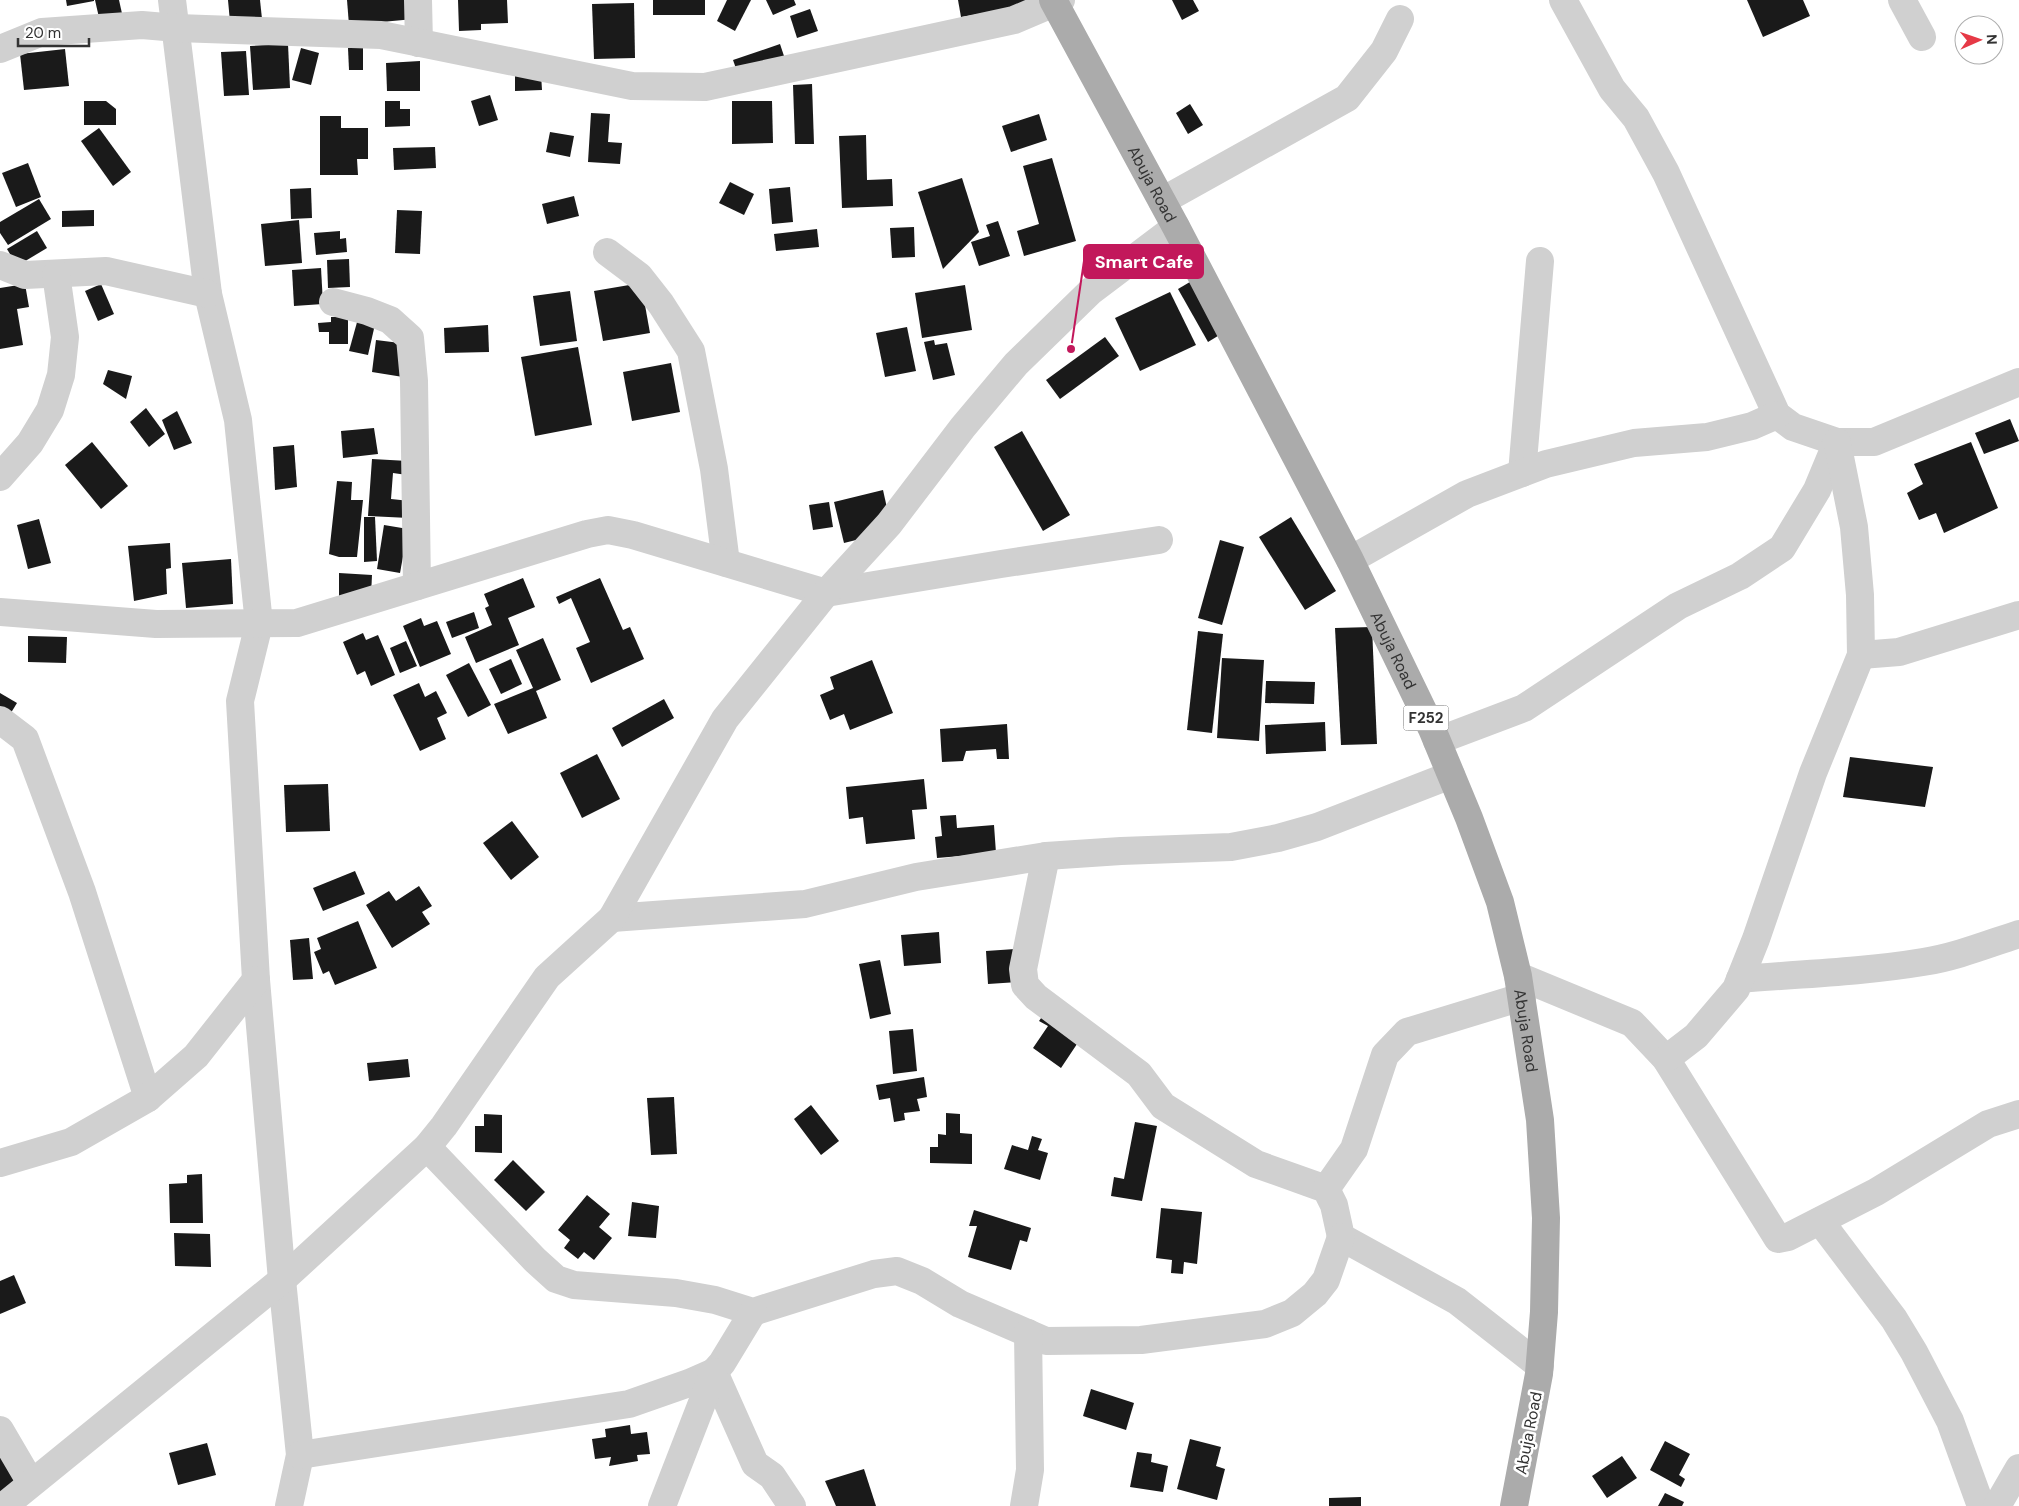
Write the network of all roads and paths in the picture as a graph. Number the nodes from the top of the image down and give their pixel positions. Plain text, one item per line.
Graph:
1 (172, 0) edge
2 (418, 0) edge
3 (1563, 0) edge
4 (1902, 0) edge
5 (1056, 1) edge
6 (1400, 19) dead end
7 (177, 28) junction
8 (1922, 37) dead end
9 (419, 43) junction
10 (0, 49) edge
11 (1162, 201) junction
12 (1176, 227) junction
13 (607, 252) dead end
14 (1540, 262) dead end
15 (0, 265) edge
16 (56, 274) junction
17 (208, 294) junction
18 (333, 302) dead end
19 (2019, 382) edge
20 (1777, 415) junction
21 (1837, 442) junction
22 (1522, 473) junction
23 (0, 477) edge
24 (1159, 540) dead end
25 (1350, 560) junction
26 (726, 563) junction
27 (417, 586) junction
28 (826, 593) junction
29 (0, 612) edge
30 (2019, 615) edge
31 (260, 624) junction
32 (1861, 655) junction
33 (0, 720) edge
34 (1437, 741) junction
35 (1451, 775) junction
36 (1046, 856) junction
37 (612, 918) junction
38 (2019, 934) edge
39 (1740, 979) junction
40 (256, 980) junction
41 (1520, 987) junction
42 (1666, 1059) junction
43 (148, 1098) junction
44 (2019, 1114) edge
45 (427, 1147) junction
46 (0, 1163) edge
47 (1326, 1189) junction
48 (1820, 1221) junction
49 (1341, 1237) junction
50 (282, 1280) junction
51 (752, 1312) junction
52 (1028, 1334) junction
53 (1540, 1366) junction
54 (714, 1372) junction
55 (0, 1430) edge
56 (300, 1455) junction
57 (2019, 1468) edge
58 (31, 1483) junction
59 (4, 1506) edge
60 (289, 1506) edge
61 (662, 1506) edge
62 (792, 1506) edge
63 (1024, 1506) edge
64 (1514, 1506) edge
65 (1981, 1506) edge
66 (1997, 1506) edge

1 - 7 street
2 - 9 street
3 - 20 street
4 - 8 street
5 - 9 street
5 - 11 main road, Abuja Road / F252
6 - 11 street
7 - 9 street
7 - 10 street
7 - 17 street
11 - 12 main road, Abuja Road / F252
12 - 25 main road, Abuja Road / F252
12 - 28 street
13 - 26 street
14 - 22 street
15 - 16 street
16 - 17 street
16 - 23 street
17 - 31 street
18 - 27 street
19 - 21 street
20 - 21 street
20 - 22 street
21 - 32 street
21 - 34 street
22 - 25 street
24 - 28 street
25 - 34 main road, Abuja Road / F252
26 - 27 street
26 - 28 street
27 - 31 street
28 - 37 street
29 - 31 street
30 - 32 street
31 - 40 street
32 - 39 street
33 - 43 street
34 - 35 main road, Abuja Road / F252
35 - 36 street
35 - 41 main road, Abuja Road / F252
36 - 37 street
36 - 47 street
37 - 45 street
38 - 39 street
39 - 42 street
40 - 43 street
40 - 50 street
41 - 42 street
41 - 47 street
41 - 53 main road, Abuja Road / F252
42 - 48 street
43 - 46 street
44 - 48 street
45 - 50 street
45 - 51 street
47 - 49 street
48 - 65 street
49 - 52 street
49 - 53 street
50 - 56 street
50 - 58 street
51 - 52 street
51 - 54 street
52 - 63 street
53 - 64 main road, Abuja Road / F252
54 - 56 street
54 - 61 street
54 - 62 street
55 - 58 street
56 - 60 street
57 - 66 street
58 - 59 street

